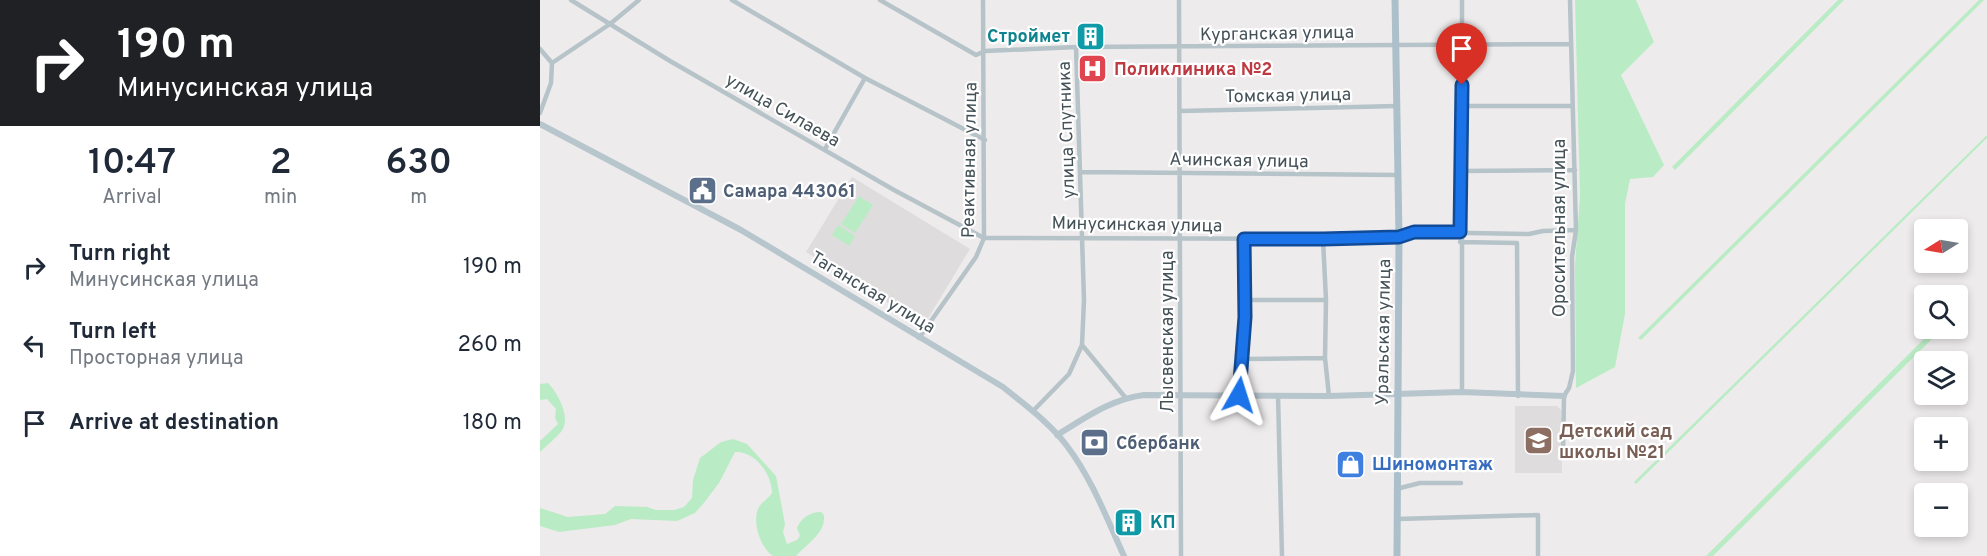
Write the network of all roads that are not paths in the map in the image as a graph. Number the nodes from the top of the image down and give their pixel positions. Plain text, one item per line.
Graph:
1 (571, 0) edge
2 (639, 0) edge
3 (880, 0) edge
4 (983, 0) edge
5 (1179, 0) edge
6 (1395, 0) edge
7 (1462, 0) edge
8 (1570, 0) edge
9 (735, 1) edge
10 (610, 24) junction
11 (1395, 44) junction
12 (1462, 44) junction
13 (1570, 44) junction
14 (1076, 47) junction
15 (1179, 48) junction
16 (540, 49) edge
17 (984, 51) junction
18 (552, 63) junction
19 (865, 78) junction
20 (1397, 106) junction
21 (1462, 106) junction
22 (1572, 106) junction
23 (1180, 111) junction
24 (540, 113) edge
25 (540, 124) edge
26 (985, 140) junction
27 (825, 149) junction
28 (1575, 170) junction
29 (1461, 171) junction
30 (1081, 172) junction
31 (1178, 173) junction
32 (1398, 175) junction
33 (1576, 230) junction
34 (1460, 232) junction
35 (1083, 237) junction
36 (1399, 237) junction
37 (984, 238) junction
38 (1180, 239) junction
39 (1244, 239) junction
40 (1323, 239) junction
41 (1460, 242) junction
42 (1245, 300) junction
43 (1326, 300) junction
44 (919, 338) junction
45 (1082, 345) junction
46 (1325, 358) junction
47 (1242, 359) junction
48 (1462, 392) junction
49 (1181, 393) junction
50 (1397, 394) junction
51 (1239, 395) junction
52 (1278, 395) junction
53 (1329, 396) junction
54 (1518, 396) junction
55 (1564, 396) junction
56 (1125, 397) junction
57 (1033, 411) junction
58 (1057, 435) junction
59 (1563, 454) dead end
60 (1461, 483) dead end
61 (1396, 489) junction
62 (1397, 519) junction
63 (1124, 556) edge
64 (1181, 556) edge
65 (1282, 556) edge
66 (1397, 556) edge
67 (1538, 556) edge

1 - 10 street, улица Силаева
2 - 10 street
3 - 17 street, Курганская улица
4 - 17 street, Реактивная улица
5 - 15 street, Лысвенская улица
6 - 11 main road, Уральская улица
7 - 12 street
8 - 13 street, Оросительная улица
9 - 19 street
10 - 18 street
10 - 27 street, улица Силаева
11 - 12 street, Курганская улица
11 - 15 street, Курганская улица
11 - 20 main road, Уральская улица
12 - 13 street, Курганская улица
12 - 21 street
13 - 22 street, Оросительная улица
14 - 15 street, Курганская улица
14 - 17 street, Курганская улица
14 - 30 street, улица Спутника
15 - 23 street, Лысвенская улица
16 - 18 street
17 - 26 street, Реактивная улица
18 - 24 street
19 - 26 street
19 - 27 street
20 - 23 street, Томская улица
20 - 32 main road, Уральская улица
21 - 22 street
21 - 29 street
22 - 28 street, Оросительная улица
23 - 31 street, Лысвенская улица
25 - 44 main road, Таганская улица
26 - 37 street, Реактивная улица
27 - 37 street, улица Силаева
28 - 29 street
28 - 33 street, Оросительная улица
29 - 34 street
30 - 31 street, Ачинская улица
30 - 35 street, улица Спутника
31 - 32 street, Ачинская улица
31 - 38 street, Лысвенская улица
32 - 36 main road, Уральская улица
33 - 34 street, Минусинская улица
33 - 55 street, Оросительная улица
34 - 36 street, Минусинская улица
34 - 41 street
35 - 37 street, Минусинская улица
35 - 38 street, Минусинская улица
35 - 45 street, улица Спутника
36 - 40 street, Минусинская улица
36 - 50 main road, Уральская улица
37 - 44 street, Реактивная улица
38 - 39 street, Минусинская улица
38 - 49 street, Лысвенская улица
39 - 40 street, Минусинская улица
39 - 42 street
40 - 43 street
41 - 48 street
41 - 54 street
42 - 43 street
42 - 47 street
43 - 46 street
44 - 57 main road, Таганская улица
45 - 56 street
45 - 57 street, улица Спутника
46 - 47 street
46 - 53 street
47 - 51 street
48 - 50 main road
48 - 54 main road
49 - 51 main road
49 - 56 main road
49 - 64 street, Лысвенская улица
50 - 53 main road
50 - 61 main road, Уральская улица
51 - 52 main road
52 - 53 main road
52 - 65 street
54 - 55 main road
55 - 59 street, Оросительная улица
56 - 58 main road
57 - 58 main road, Таганская улица
58 - 63 main road, Таганская улица
60 - 61 street
61 - 62 main road, Уральская улица
62 - 66 main road, Уральская улица
62 - 67 street

